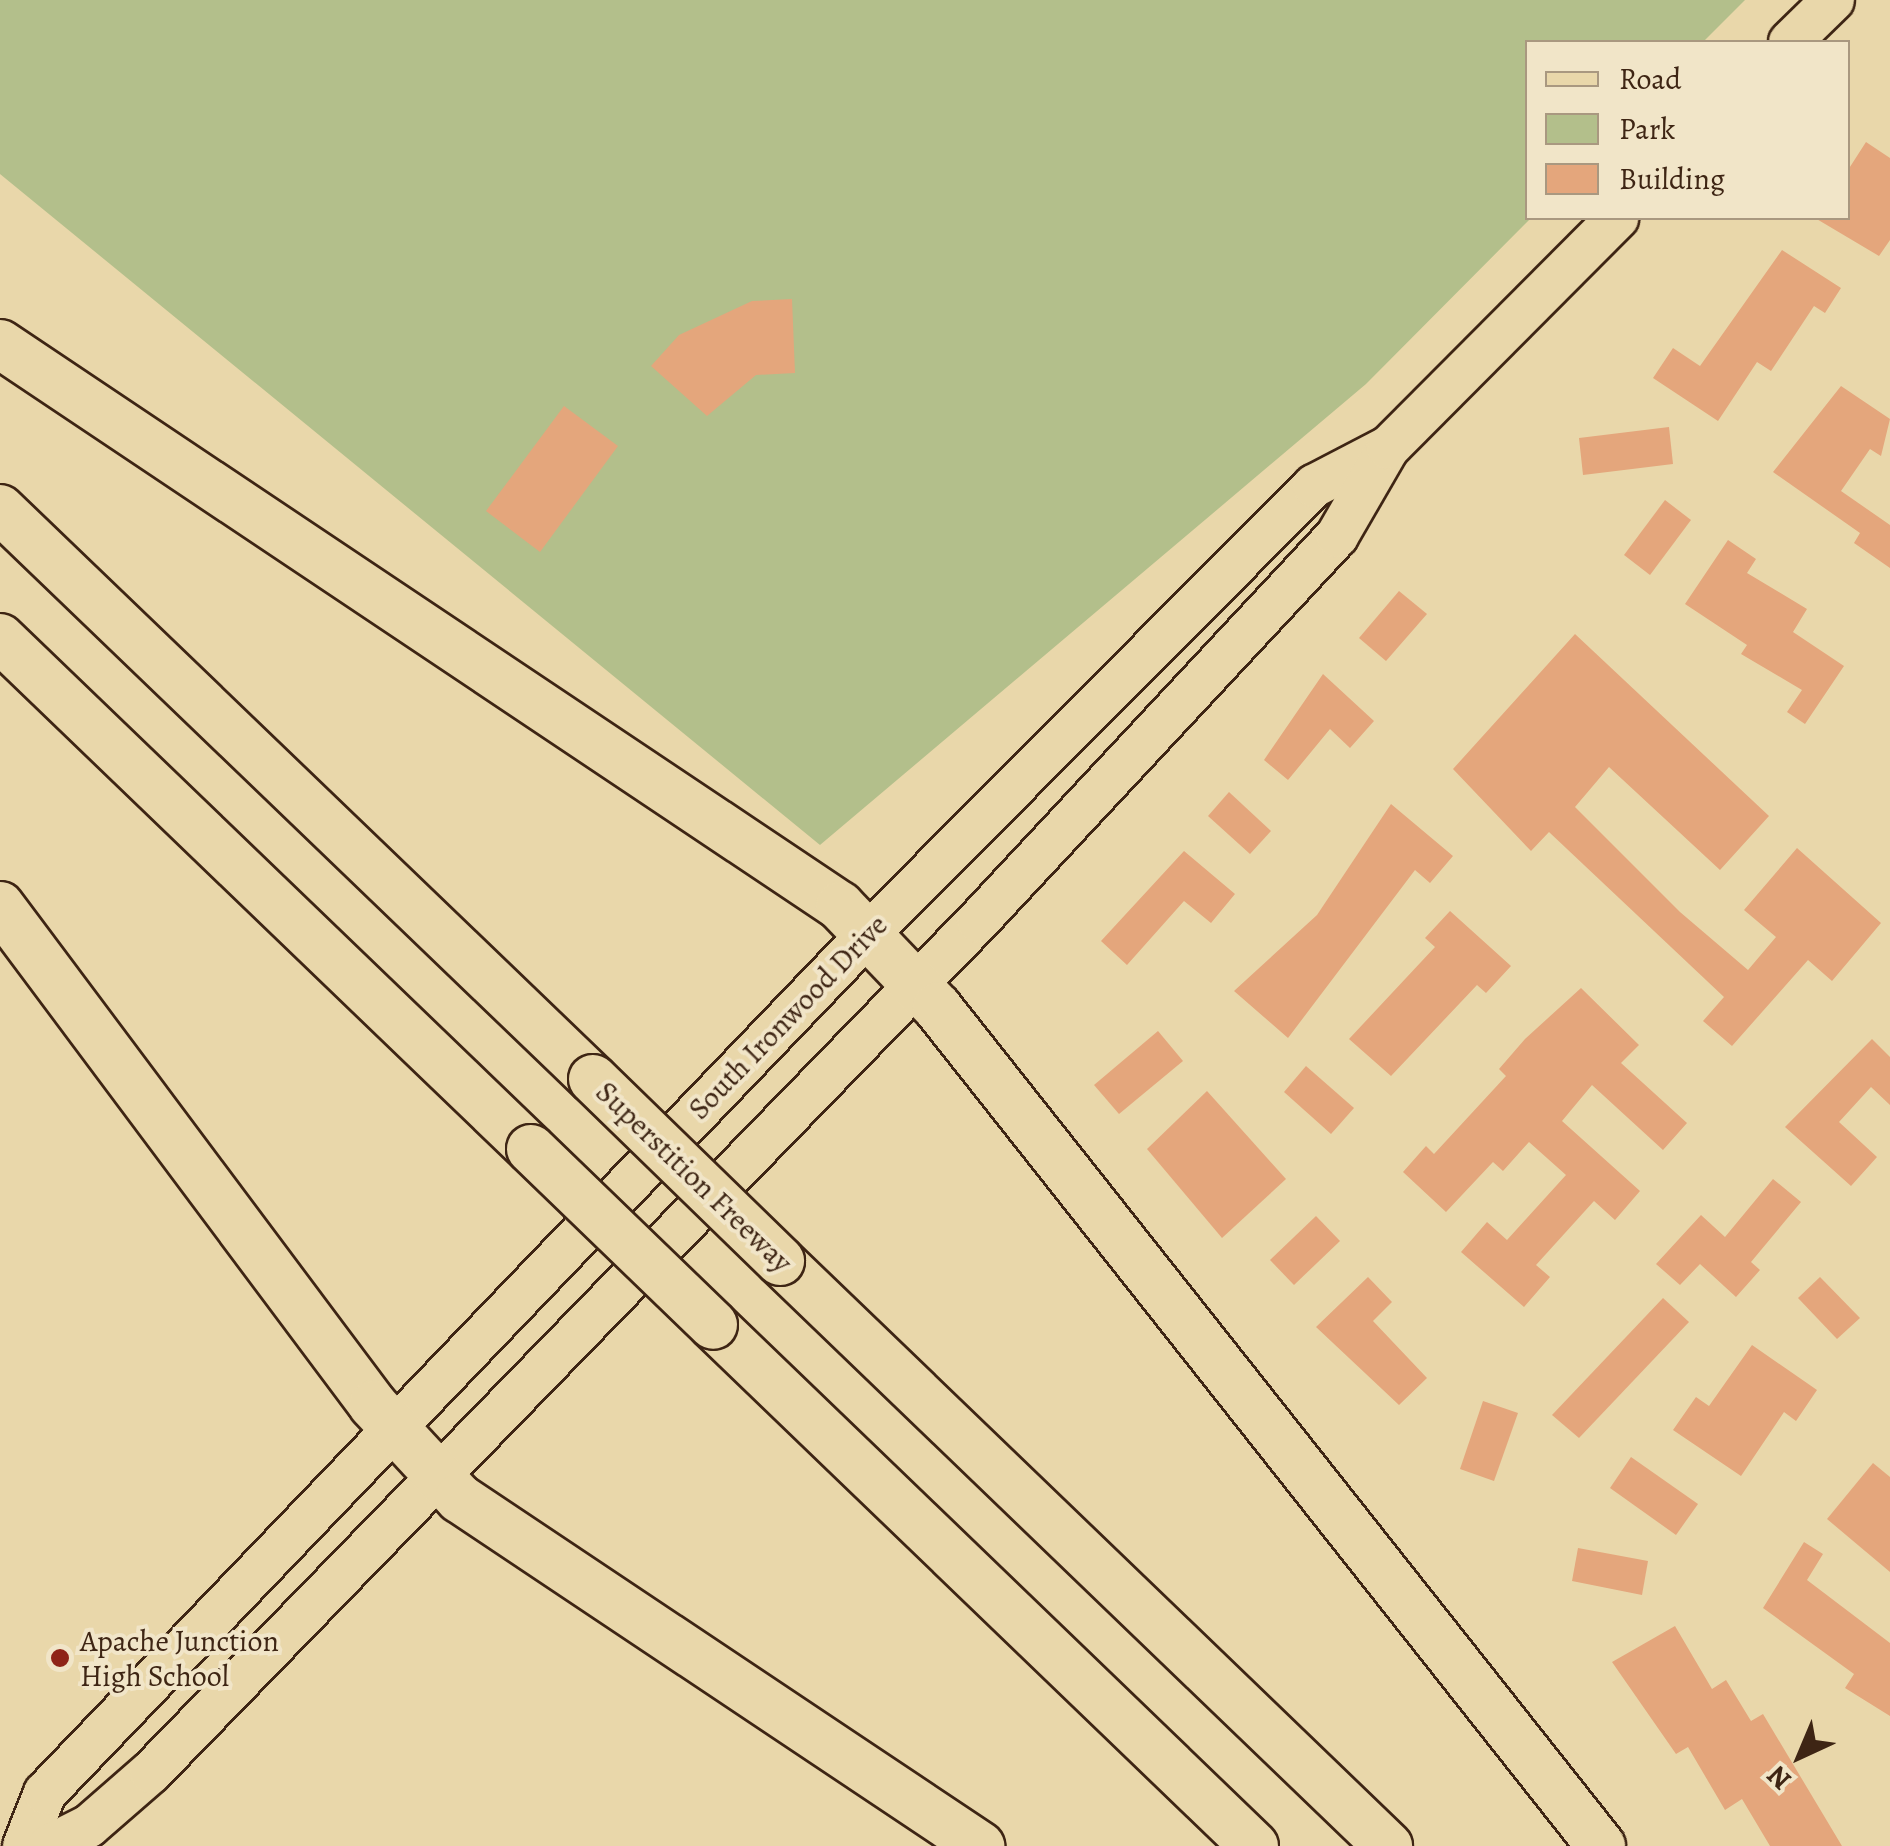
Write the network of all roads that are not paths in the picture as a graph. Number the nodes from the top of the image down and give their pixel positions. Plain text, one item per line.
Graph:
1 (1832, 0) edge
2 (1792, 40) edge
3 (1615, 220) edge
4 (0, 344) edge
5 (1388, 448) junction
6 (0, 509) edge
7 (0, 638) edge
8 (0, 906) edge
9 (868, 934) junction
10 (915, 980) junction
11 (390, 1425) junction
12 (438, 1476) junction
13 (24, 1846) edge
14 (49, 1846) edge
15 (980, 1846) edge
16 (1254, 1846) edge
17 (1388, 1846) edge
18 (1601, 1846) edge

1 - 2 main road
3 - 5 main road, South Ironwood Drive
4 - 9 highway
5 - 9 main road, South Ironwood Drive
5 - 10 main road, South Ironwood Drive
6 - 17 highway, Superstition Freeway, bridge
7 - 16 highway, bridge
8 - 11 highway
9 - 10 highway
9 - 11 main road, South Ironwood Drive
10 - 12 main road, South Ironwood Drive
10 - 18 highway
11 - 12 highway
11 - 13 main road, South Ironwood Drive
12 - 14 main road, South Ironwood Drive
12 - 15 highway

